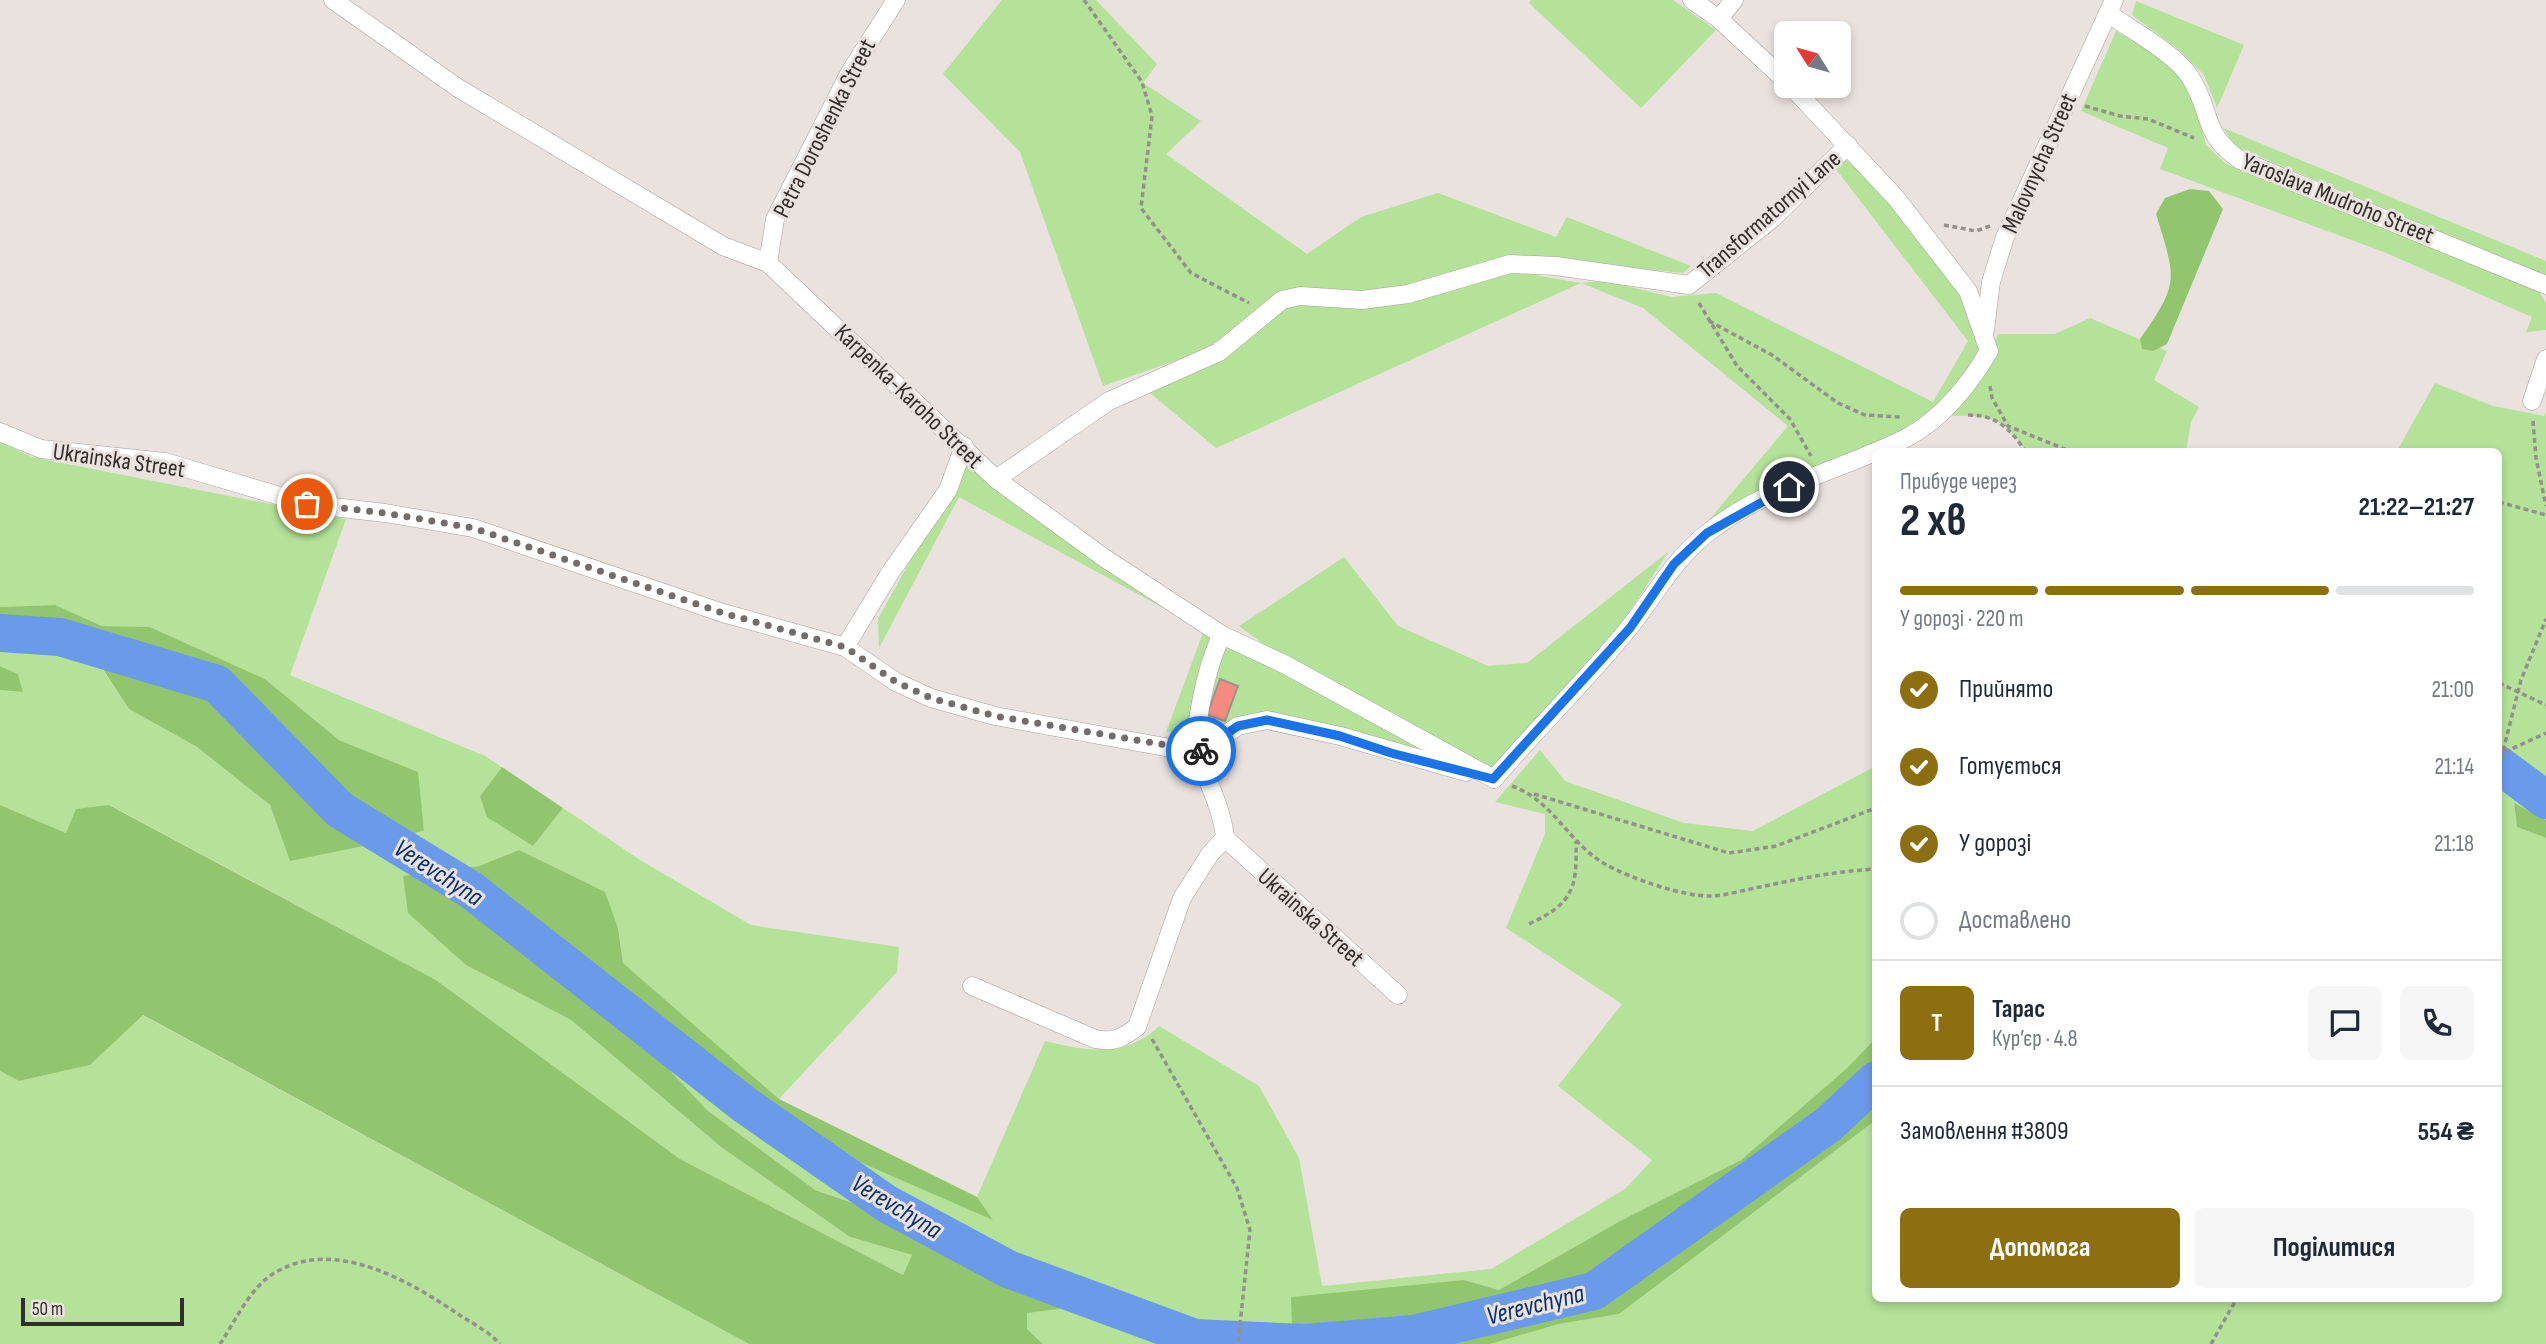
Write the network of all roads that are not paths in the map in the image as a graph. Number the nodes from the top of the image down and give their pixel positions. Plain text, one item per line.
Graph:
1 (333, 0) edge
2 (896, 0) edge
3 (1692, 0) edge
4 (1734, 0) edge
5 (2111, 6) edge
6 (1718, 19) junction
7 (1774, 70) edge
8 (1803, 98) edge
9 (1848, 145) junction
10 (768, 263) junction
11 (2546, 285) edge
12 (1987, 342) junction
13 (2546, 359) edge
14 (2532, 401) road end
15 (0, 432) edge
16 (964, 446) junction
17 (1881, 448) edge
18 (1872, 452) edge
19 (996, 479) junction
20 (1222, 635) junction
21 (845, 647) junction
22 (1198, 753) junction
23 (1493, 779) junction
24 (1225, 838) junction
25 (972, 986) dead end
26 (1398, 995) dead end

1 - 10 street, Karpenka-Karoho Street
2 - 10 street, Petra Doroshenka Street
3 - 6 street
4 - 6 street
5 - 11 street, Yaroslava Mudroho Street
5 - 12 street, Malovnycha Street
6 - 7 street
8 - 9 street
9 - 12 street
9 - 19 street, Transformatornyi Lane
10 - 16 street, Karpenka-Karoho Street
12 - 17 street
13 - 14 street
15 - 21 street, Ukrainska Street
16 - 19 street, Karpenka-Karoho Street
16 - 21 street
18 - 23 street
19 - 20 street, Karpenka-Karoho Street
20 - 22 street
20 - 23 street, Karpenka-Karoho Street
21 - 22 street, Ukrainska Street
22 - 23 street
22 - 24 street
24 - 25 street
24 - 26 street, Ukrainska Street

